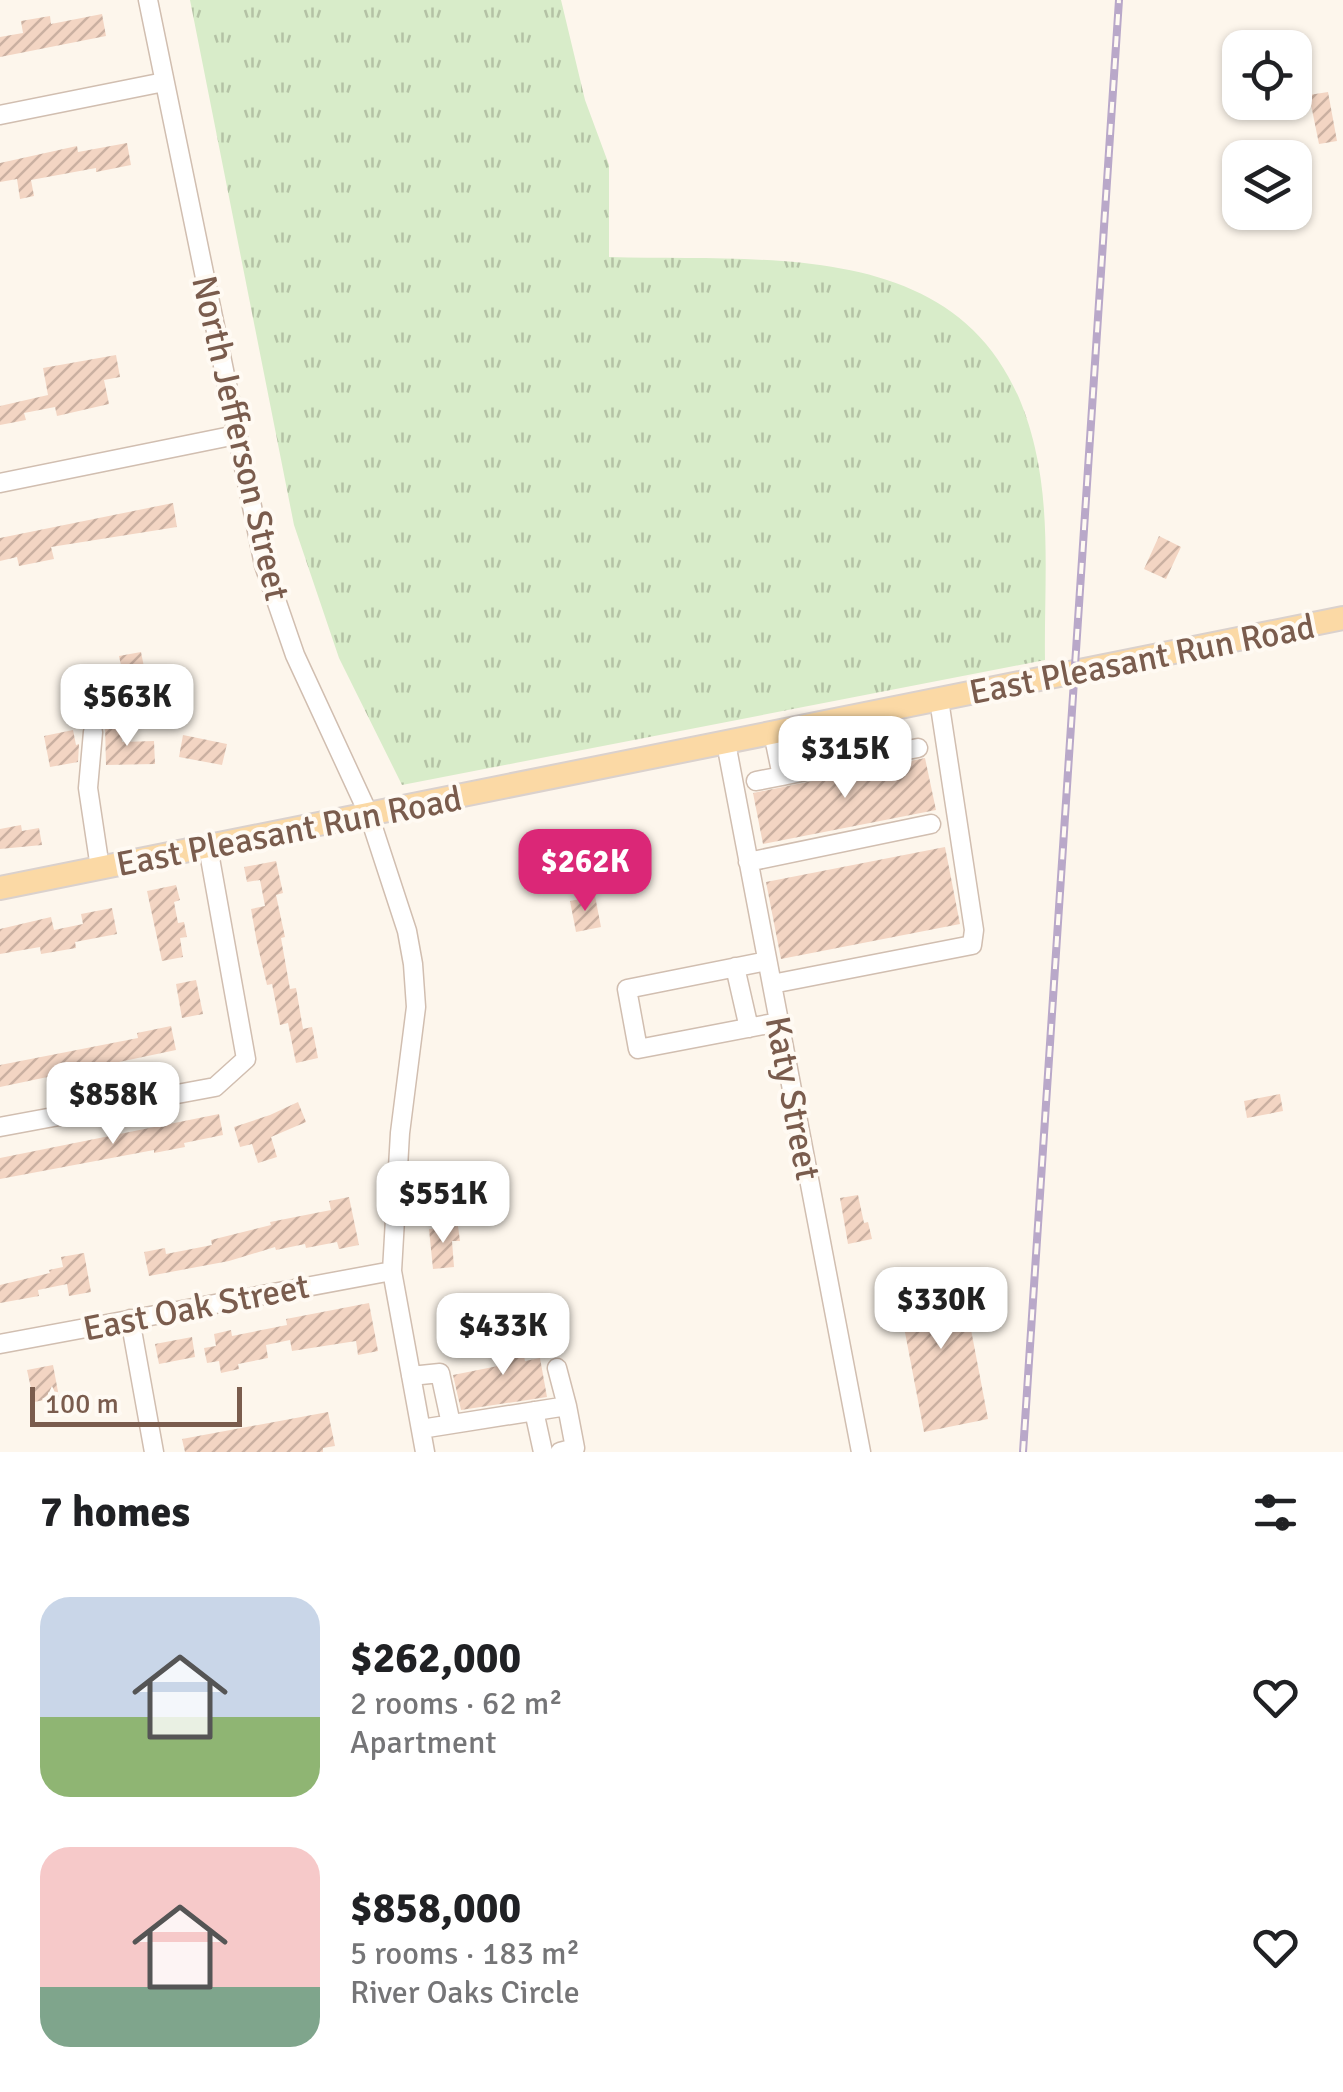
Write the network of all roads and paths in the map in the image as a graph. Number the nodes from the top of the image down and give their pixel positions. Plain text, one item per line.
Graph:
1 (148, 0) edge
2 (164, 82) junction
3 (0, 115) edge
4 (236, 435) junction
5 (0, 484) edge
6 (1343, 618) edge
7 (939, 700) junction
8 (888, 710) junction
9 (93, 732) dead end
10 (774, 733) junction
11 (726, 743) junction
12 (918, 748) dead end
13 (897, 752) junction
14 (782, 776) junction
15 (756, 781) dead end
16 (369, 815) junction
17 (931, 824) dead end
18 (208, 847) junction
19 (748, 862) junction
20 (100, 868) junction
21 (0, 888) edge
22 (767, 960) junction
23 (735, 967) junction
24 (772, 984) junction
25 (779, 1022) junction
26 (749, 1028) junction
27 (0, 1127) edge
28 (392, 1271) junction
29 (130, 1320) junction
30 (0, 1344) edge
31 (557, 1368) dead end
32 (411, 1376) junction
33 (567, 1406) junction
34 (534, 1411) junction
35 (451, 1424) junction
36 (421, 1429) junction
37 (154, 1452) edge
38 (426, 1452) edge
39 (543, 1452) edge
40 (560, 1452) edge
41 (861, 1452) edge

1 - 2 street, North Jefferson Street
2 - 3 street
2 - 4 street, North Jefferson Street
4 - 5 street
4 - 16 street, North Jefferson Street
6 - 7 main road, East Pleasant Run Road
7 - 8 main road, East Pleasant Run Road
7 - 24 street
8 - 10 main road, East Pleasant Run Road
8 - 13 street
9 - 20 street
10 - 11 main road, East Pleasant Run Road
10 - 14 street
11 - 16 main road, East Pleasant Run Road
11 - 19 street, Katy Street
12 - 13 street
13 - 14 street
14 - 15 street
16 - 18 main road, East Pleasant Run Road
16 - 28 street, North Jefferson Street
17 - 19 street
18 - 20 main road, East Pleasant Run Road
18 - 27 street
19 - 22 street, Katy Street
20 - 21 main road, East Pleasant Run Road
22 - 23 street
22 - 24 street, Katy Street
23 - 26 street
23 - 26 street
24 - 25 street, Katy Street
25 - 26 street
25 - 41 street, Katy Street
28 - 29 street, East Oak Street
28 - 32 street, North Jefferson Street
29 - 30 street, East Oak Street
29 - 37 street
31 - 33 street
32 - 35 street
32 - 36 street, North Jefferson Street
33 - 34 street
33 - 40 street
34 - 35 street
34 - 39 street
35 - 36 street
36 - 38 street, North Jefferson Street

